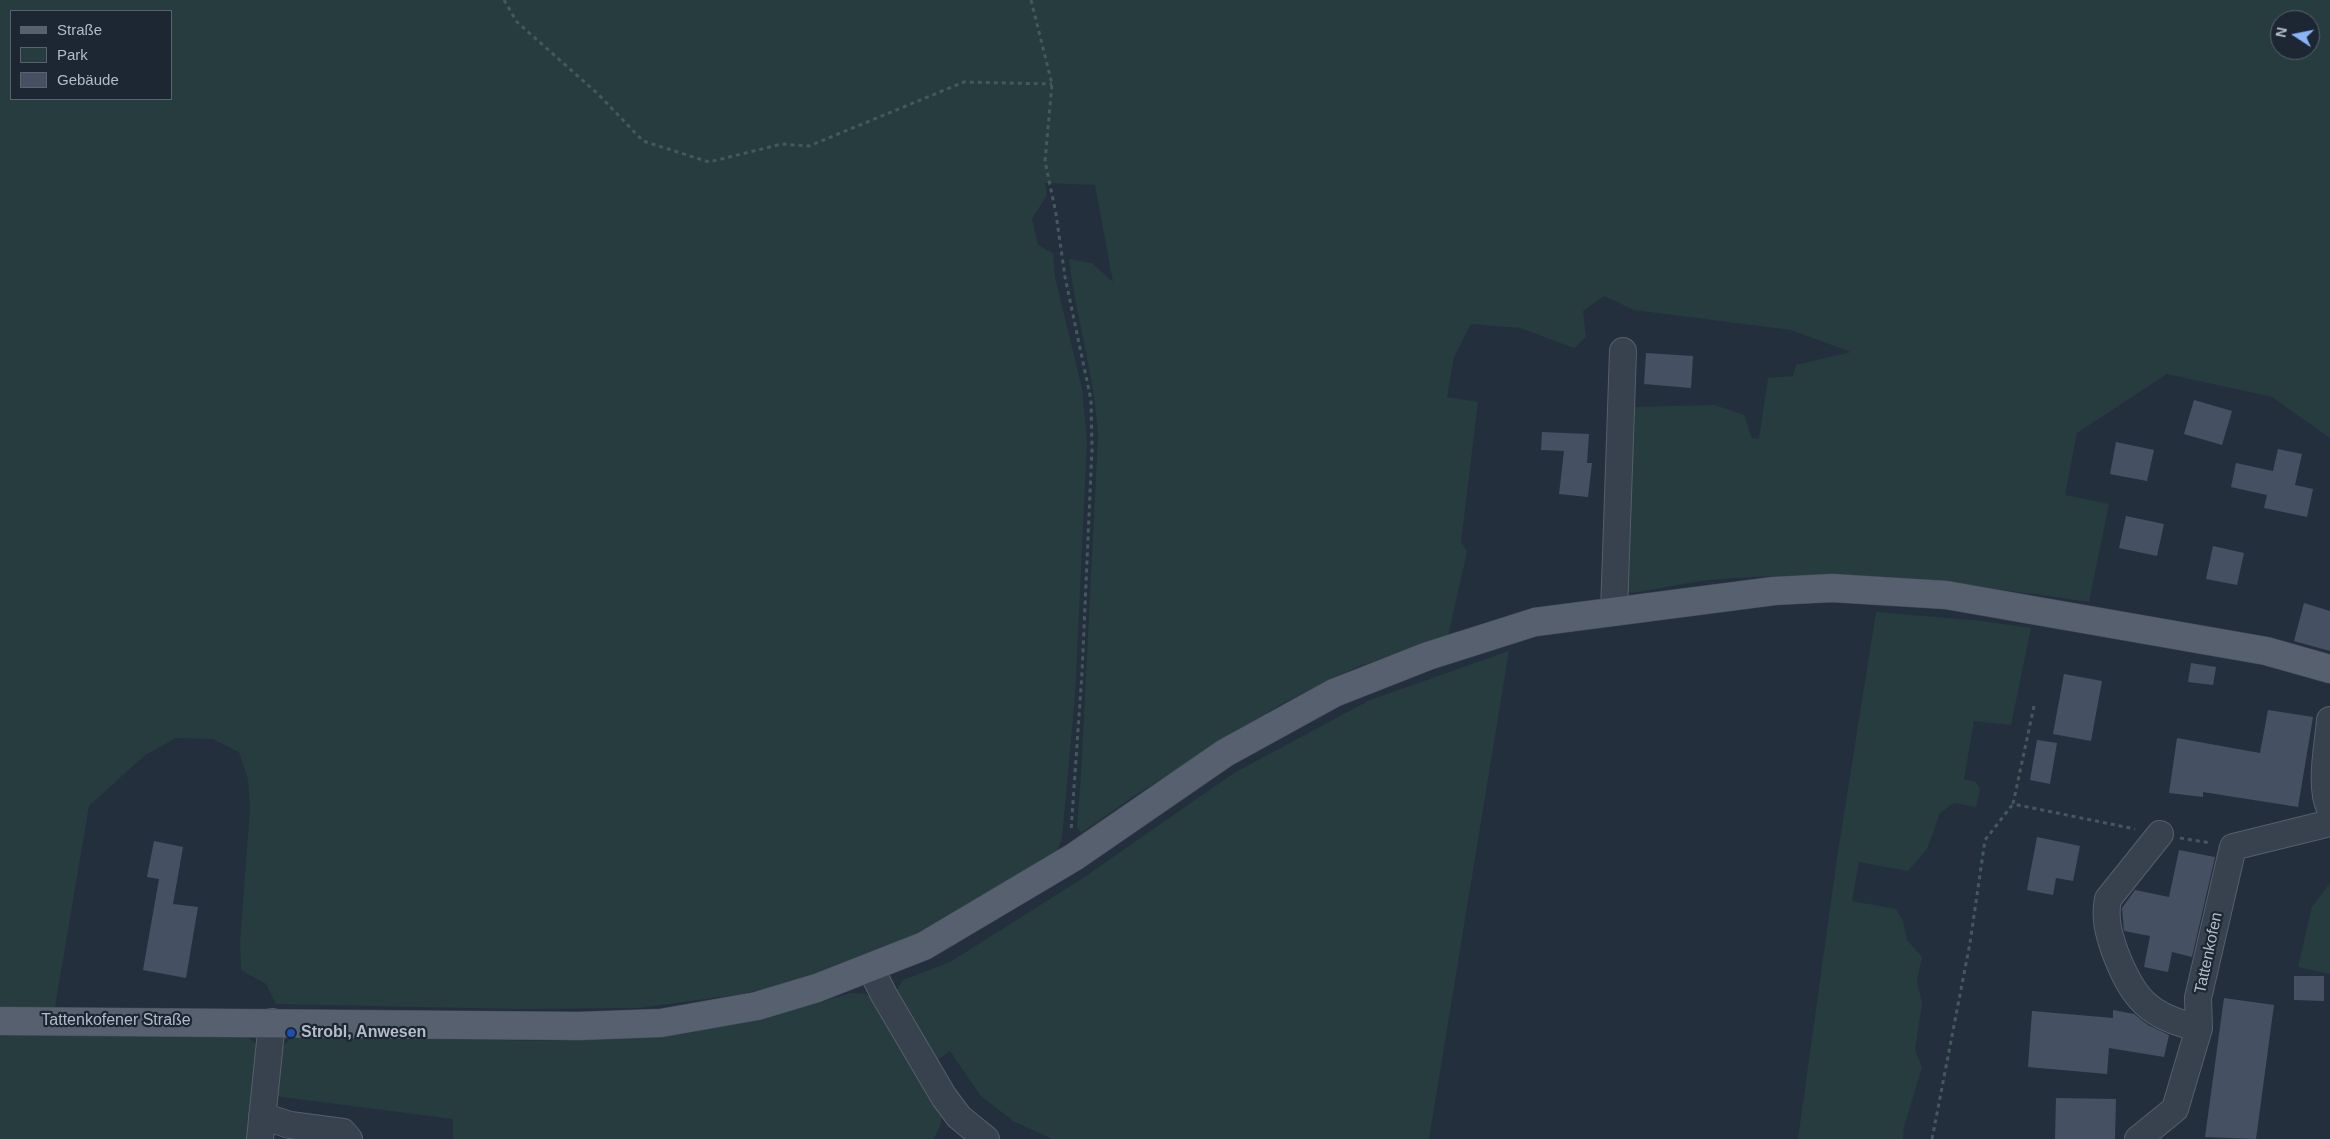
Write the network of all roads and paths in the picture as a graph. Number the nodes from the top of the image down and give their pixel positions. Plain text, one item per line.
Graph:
1 (504, 0) edge
2 (1031, 0) edge
3 (1052, 84) junction
4 (1623, 351) dead end
5 (1614, 612) junction
6 (2330, 669) edge
7 (2034, 706) dead end
8 (2330, 720) edge
9 (2013, 804) junction
10 (2330, 809) edge
11 (2330, 823) edge
12 (2160, 834) junction
13 (2233, 847) junction
14 (1074, 857) junction
15 (871, 969) junction
16 (0, 1021) edge
17 (272, 1022) junction
18 (2199, 1028) junction
19 (261, 1127) edge
20 (349, 1139) edge
21 (986, 1139) edge
22 (1932, 1139) edge
23 (2138, 1139) edge

1 - 3 path
2 - 3 path
3 - 14 path
4 - 5 street
5 - 6 main road, Tattenkofener Straße
5 - 14 main road, Tattenkofener Straße
7 - 9 path
8 - 10 street
9 - 12 path
9 - 22 path
11 - 13 street
12 - 13 path
12 - 18 street
13 - 18 street, Tattenkofen
14 - 15 main road, Tattenkofener Straße
15 - 17 main road, Tattenkofener Straße
15 - 21 street
16 - 17 main road, Tattenkofener Straße
17 - 19 street
18 - 23 street, Tattenkofen
19 - 20 street

